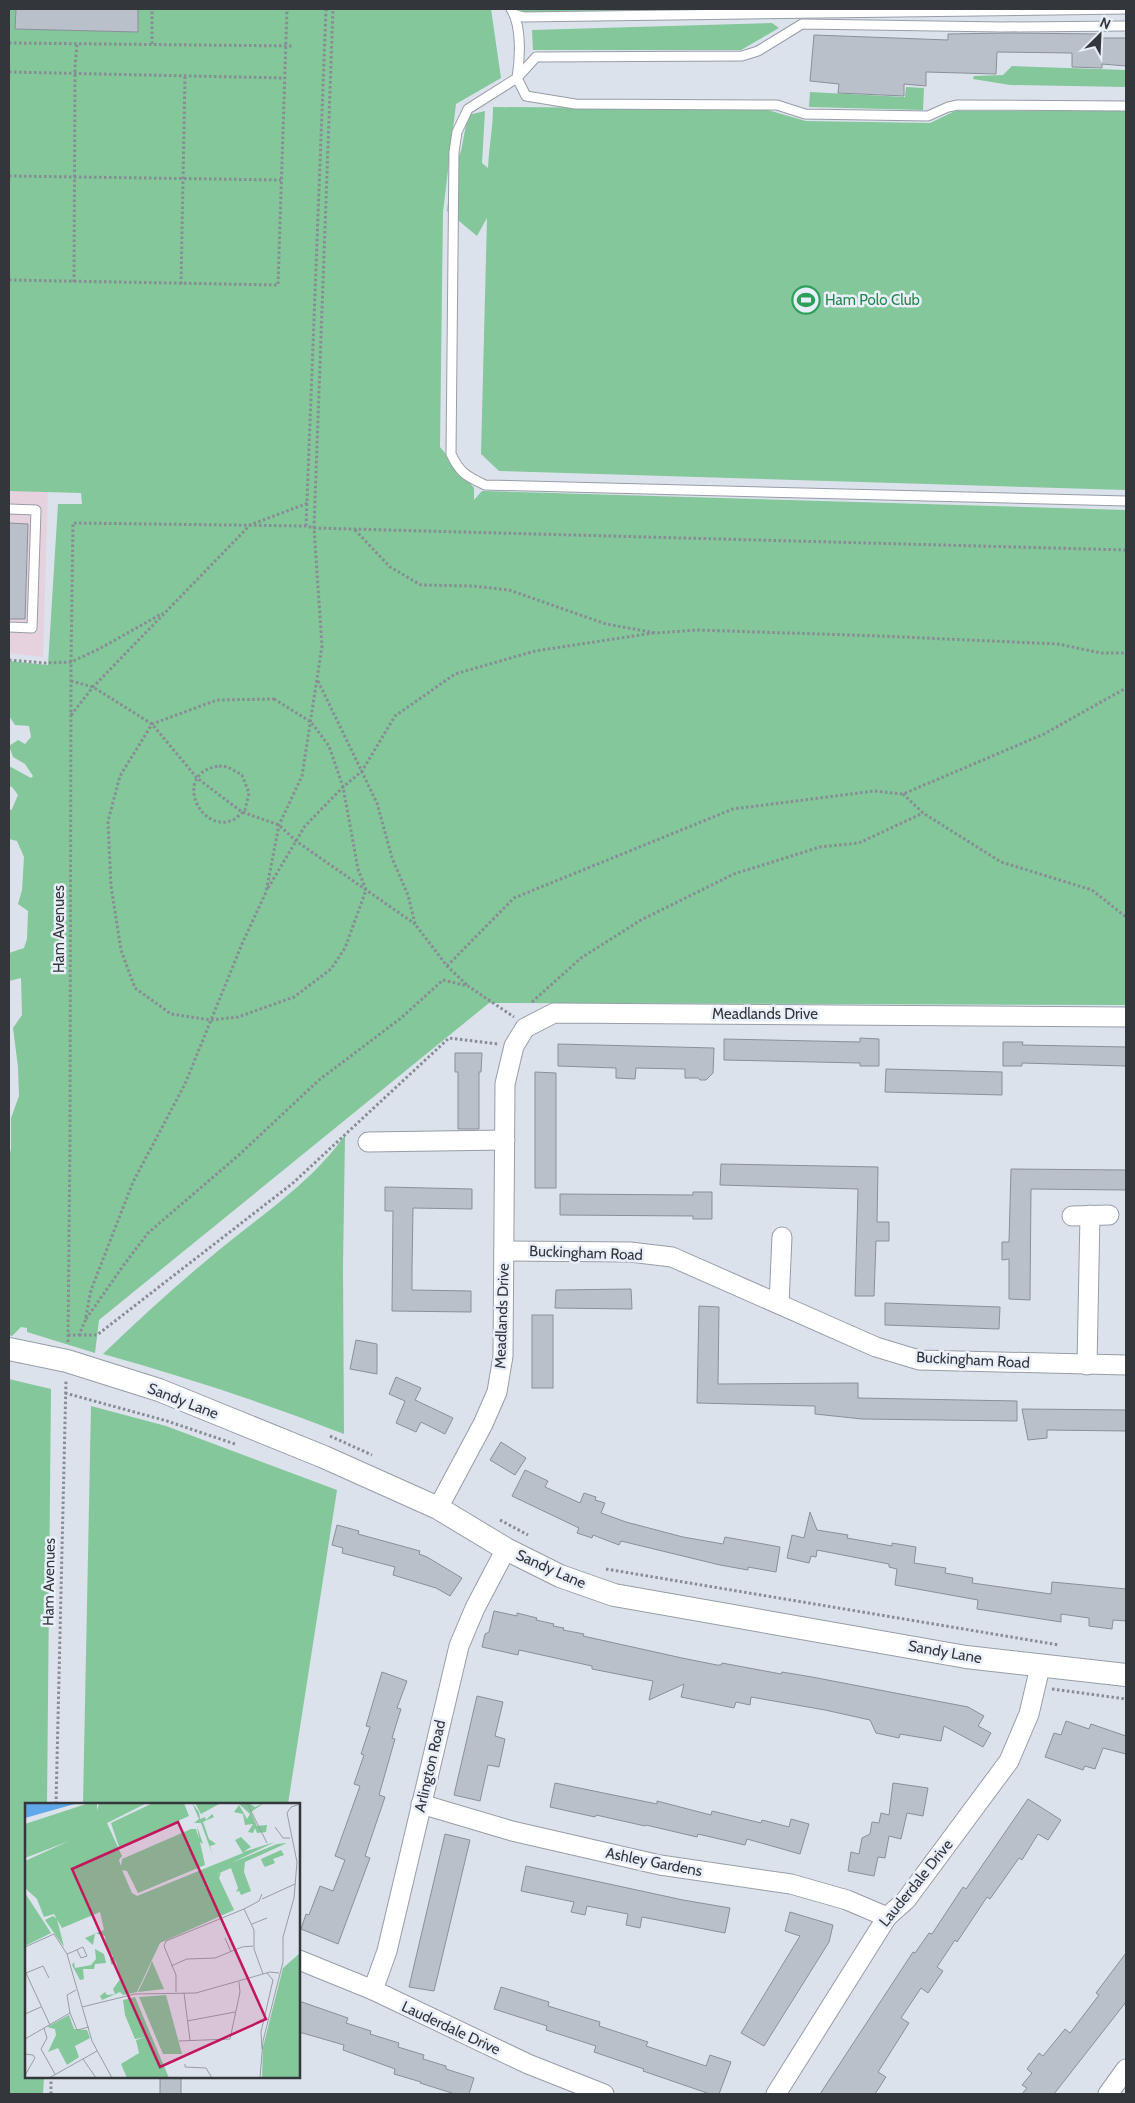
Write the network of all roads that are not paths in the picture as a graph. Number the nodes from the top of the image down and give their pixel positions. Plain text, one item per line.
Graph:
1 (1126, 9) edge
2 (513, 12) edge
3 (1126, 26) edge
4 (517, 78) junction
5 (1126, 106) edge
6 (1126, 501) edge
7 (9, 509) edge
8 (9, 627) edge
9 (1126, 1017) edge
10 (505, 1140) junction
11 (368, 1142) dead end
12 (1109, 1215) dead end
13 (782, 1237) dead end
14 (504, 1251) junction
15 (779, 1303) junction
16 (9, 1349) edge
17 (1087, 1364) junction
18 (1126, 1365) edge
19 (438, 1508) junction
20 (506, 1549) junction
21 (1040, 1666) junction
22 (1126, 1675) edge
23 (421, 1804) junction
24 (887, 1918) junction
25 (300, 1960) edge
26 (373, 1990) junction
27 (1126, 2069) edge
28 (604, 2094) edge
29 (776, 2094) edge
30 (1108, 2094) edge

1 - 2 lane
2 - 4 lane
3 - 4 lane
4 - 5 lane
4 - 6 lane
7 - 8 lane
9 - 10 street, Meadlands Drive
10 - 11 street
10 - 14 street, Meadlands Drive
12 - 17 street
13 - 15 street
14 - 15 street, Buckingham Road
14 - 19 street, Meadlands Drive
15 - 17 street, Buckingham Road
16 - 19 street, Sandy Lane
17 - 18 street, Buckingham Road
19 - 20 street, Sandy Lane
20 - 21 street, Sandy Lane
20 - 23 street, Arlington Road
21 - 22 street, Sandy Lane
21 - 24 street, Lauderdale Drive
23 - 24 street, Ashley Gardens
23 - 26 street, Arlington Road
24 - 29 street, Lauderdale Drive
25 - 26 street, Lauderdale Drive
26 - 28 street, Lauderdale Drive
27 - 30 street

